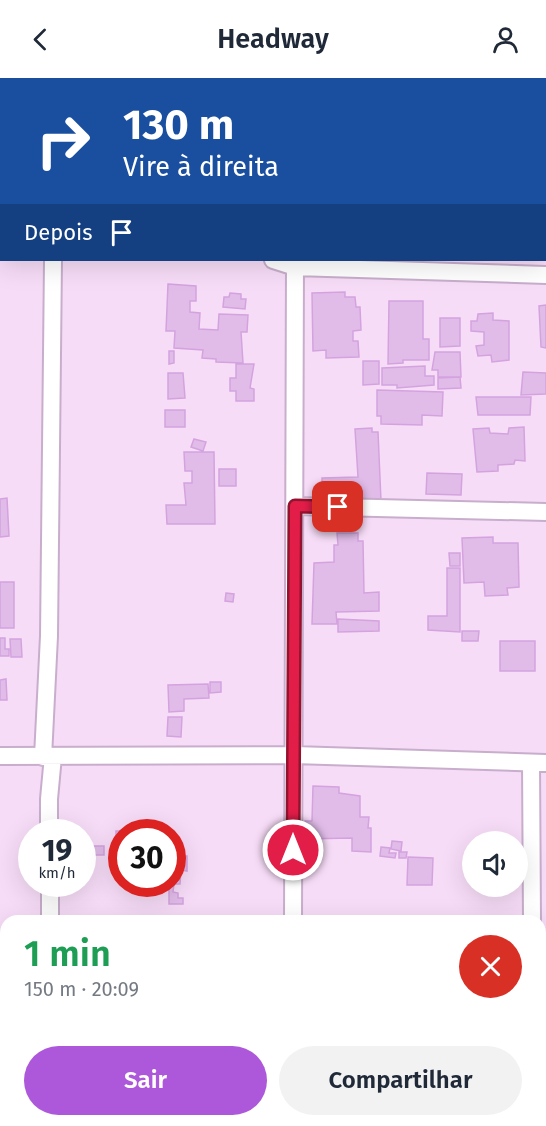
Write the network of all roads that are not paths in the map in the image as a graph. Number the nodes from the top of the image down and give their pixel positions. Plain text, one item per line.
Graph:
1 (53, 261) edge
2 (295, 263) edge
3 (546, 275) edge
4 (295, 506) junction
5 (546, 512) edge
6 (294, 755) junction
7 (0, 756) edge
8 (48, 757) junction
9 (539, 763) edge
10 (49, 819) edge
11 (50, 897) edge
12 (50, 915) edge
13 (293, 915) edge
14 (532, 915) edge

1 - 8 street
2 - 3 street
2 - 4 street
4 - 5 street
4 - 6 street
6 - 8 street
6 - 9 street
6 - 13 street
7 - 8 street
8 - 10 street
9 - 14 street
11 - 12 street

